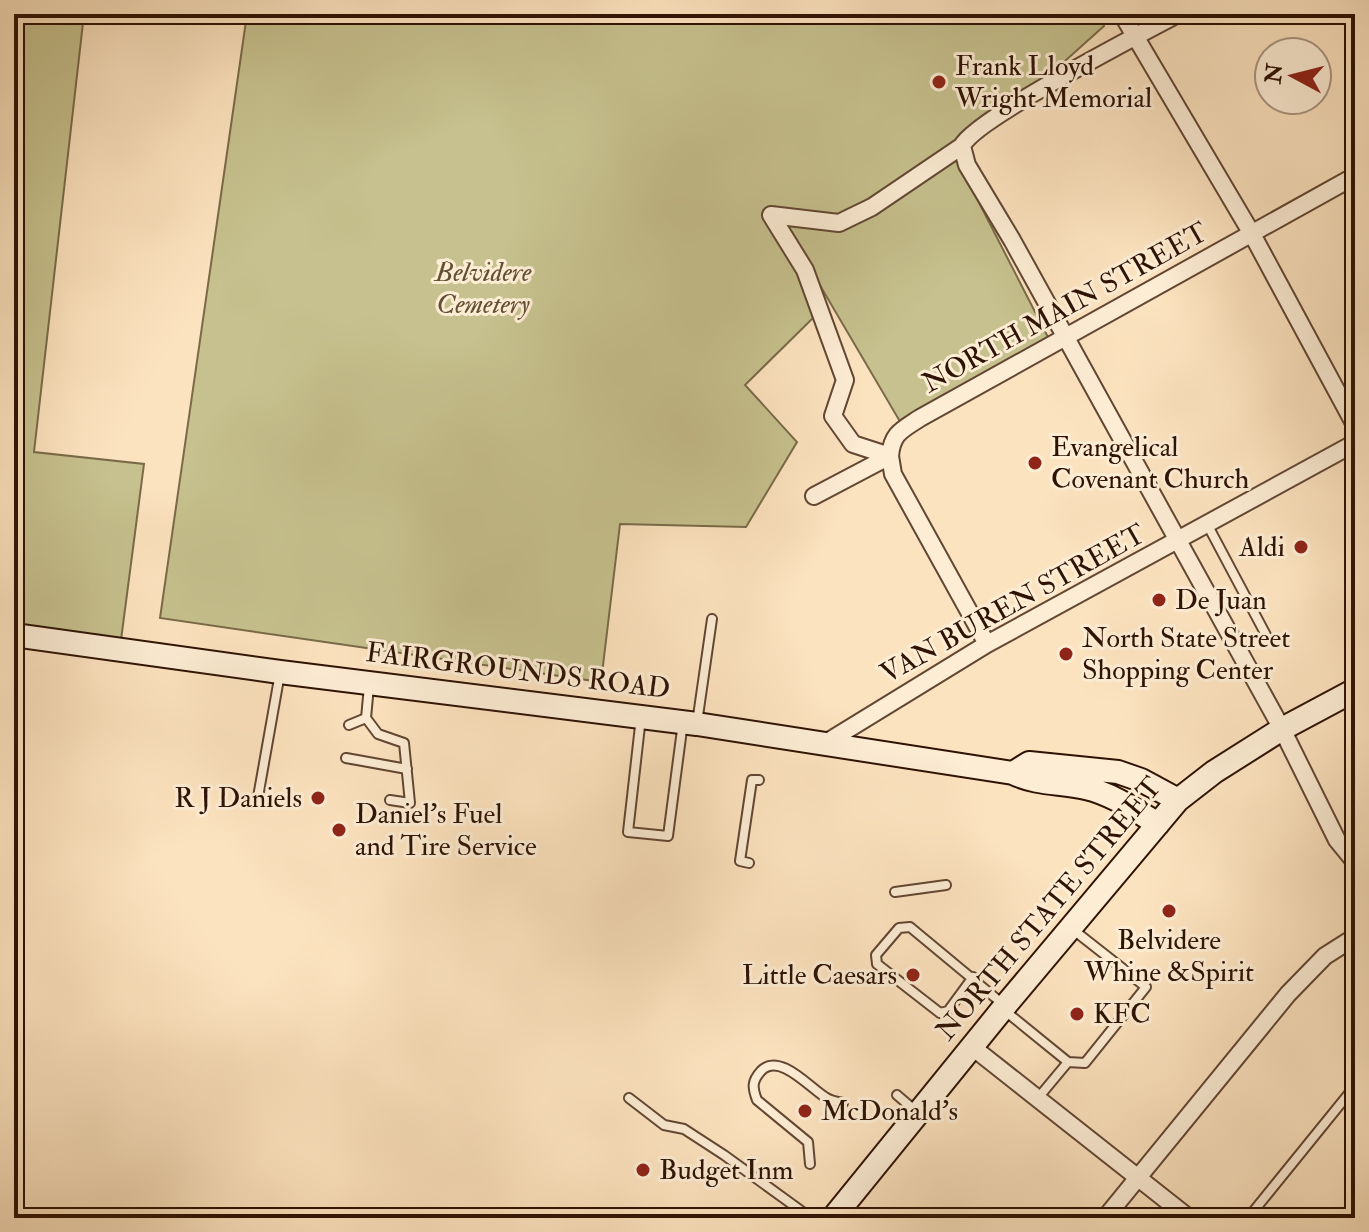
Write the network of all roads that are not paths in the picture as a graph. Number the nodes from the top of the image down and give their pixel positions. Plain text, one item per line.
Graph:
1 (1122, 14) edge
2 (1178, 14) edge
3 (1134, 38) junction
4 (962, 146) junction
5 (1355, 176) edge
6 (1252, 234) junction
7 (1065, 336) junction
8 (1355, 425) edge
9 (1355, 443) edge
10 (890, 456) junction
11 (814, 496) dead end
12 (1206, 523) junction
13 (1176, 541) junction
14 (712, 619) dead end
15 (14, 635) edge
16 (1266, 635) dead end
17 (987, 644) junction
18 (280, 672) junction
19 (370, 682) junction
20 (1355, 690) edge
21 (641, 717) junction
22 (366, 718) junction
23 (690, 723) junction
24 (349, 725) dead end
25 (1282, 729) junction
26 (824, 744) junction
27 (346, 758) dead end
28 (407, 769) junction
29 (1013, 773) junction
30 (759, 780) dead end
31 (258, 797) dead end
32 (390, 800) dead end
33 (1178, 800) junction
34 (1158, 824) junction
35 (1355, 862) edge
36 (749, 863) dead end
37 (946, 885) dead end
38 (895, 892) dead end
39 (1071, 927) junction
40 (1355, 937) edge
41 (973, 977) junction
42 (1003, 1007) junction
43 (971, 1046) junction
44 (1068, 1062) junction
45 (1355, 1086) edge
46 (897, 1095) dead end
47 (629, 1098) dead end
48 (1038, 1099) junction
49 (843, 1103) dead end
50 (918, 1113) junction
51 (810, 1164) dead end
52 (1136, 1177) junction
53 (526, 1214) dead end
54 (838, 1216) edge
55 (569, 1218) edge
56 (811, 1218) edge
57 (1105, 1218) edge
58 (1189, 1218) edge
59 (1248, 1218) edge

1 - 3 street
2 - 3 street
3 - 4 street
3 - 6 street
4 - 7 street
4 - 10 street
5 - 6 street, NORTH MAIN STREET
6 - 7 street, NORTH MAIN STREET
6 - 8 street
7 - 10 street, NORTH MAIN STREET
7 - 13 street
9 - 12 street, VAN BUREN STREET
10 - 11 street, NORTH MAIN STREET
10 - 17 street
12 - 13 street, VAN BUREN STREET
12 - 16 lane
13 - 17 street, VAN BUREN STREET
13 - 25 street
14 - 23 lane
15 - 18 main road, FAIRGROUNDS ROAD
17 - 26 street, VAN BUREN STREET
18 - 19 main road, FAIRGROUNDS ROAD
18 - 31 lane
19 - 21 main road, FAIRGROUNDS ROAD
19 - 22 lane
20 - 25 main road, NORTH STATE STREET
21 - 23 main road, FAIRGROUNDS ROAD
21 - 23 lane
22 - 24 lane
22 - 28 lane
23 - 26 main road, FAIRGROUNDS ROAD
25 - 33 main road, NORTH STATE STREET
25 - 35 street
26 - 29 main road, FAIRGROUNDS ROAD
27 - 28 lane
28 - 32 lane
29 - 33 main road, FAIRGROUNDS ROAD
29 - 34 main road, FAIRGROUNDS ROAD
30 - 36 lane
33 - 34 main road, NORTH STATE STREET
34 - 39 main road, NORTH STATE STREET
37 - 38 lane
39 - 42 main road, NORTH STATE STREET
39 - 44 lane
40 - 52 street
41 - 41 lane
41 - 42 lane
42 - 43 main road, NORTH STATE STREET
42 - 44 lane
43 - 48 street
43 - 50 main road, NORTH STATE STREET
44 - 48 lane
45 - 59 lane
46 - 50 lane
47 - 56 lane
48 - 52 street
49 - 51 lane
50 - 54 main road, NORTH STATE STREET
52 - 57 street
52 - 58 street
53 - 55 lane

